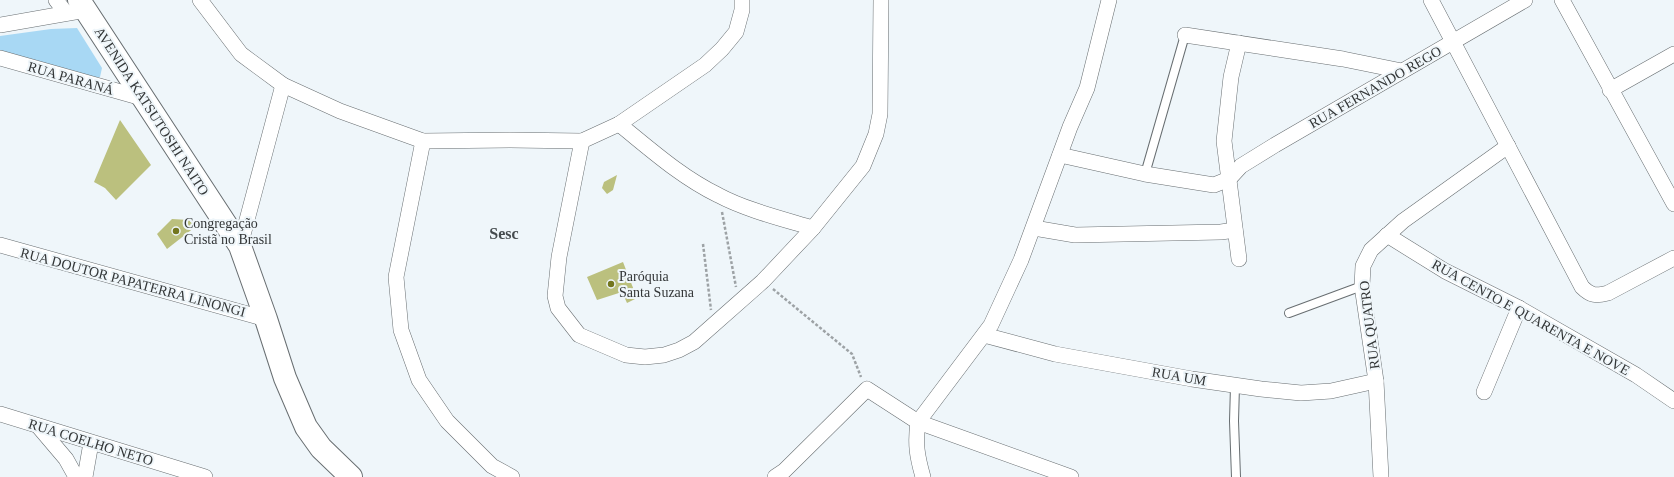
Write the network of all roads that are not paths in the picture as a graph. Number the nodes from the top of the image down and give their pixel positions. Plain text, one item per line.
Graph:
1 (56, 0) edge
2 (200, 0) edge
3 (742, 0) edge
4 (881, 0) edge
5 (1109, 0) edge
6 (1431, 0) edge
7 (1526, 0) edge
8 (1562, 0) edge
9 (77, 8) edge
10 (0, 25) edge
11 (1185, 34) joint
12 (1453, 41) junction
13 (1239, 42) junction
14 (1674, 54) edge
15 (0, 58) edge
16 (1402, 71) junction
17 (283, 85) junction
18 (1610, 90) junction
19 (142, 98) junction
20 (619, 124) junction
21 (423, 141) junction
22 (582, 141) junction
23 (1508, 146) junction
24 (1060, 155) junction
25 (1145, 174) junction
26 (1229, 179) junction
27 (1674, 204) edge
28 (813, 228) junction
29 (1034, 228) junction
30 (1235, 230) junction
31 (1387, 235) junction
32 (0, 245) edge
33 (240, 246) junction
34 (1674, 258) edge
35 (1239, 259) dead end
36 (1362, 286) junction
37 (1519, 308) junction
38 (1289, 313) dead end
39 (266, 319) junction
40 (984, 335) junction
41 (1376, 382) junction
42 (1235, 386) junction
43 (1484, 392) dead end
44 (1674, 401) edge
45 (0, 414) edge
46 (918, 422) junction
47 (38, 426) junction
48 (91, 443) junction
49 (76, 477) edge
50 (85, 477) edge
51 (205, 477) edge
52 (351, 477) edge
53 (512, 477) edge
54 (775, 477) edge
55 (923, 477) edge
56 (1071, 477) edge
57 (1236, 477) edge
58 (1381, 477) edge

1 - 9 street
2 - 17 street
3 - 20 street
4 - 28 street
5 - 24 street
6 - 12 street
7 - 12 street, RUA FERNANDO REGO
8 - 18 street
9 - 10 street
9 - 19 main road, AVENIDA KATSUTOSHI NAITO
11 - 13 street
11 - 25 lane
12 - 16 street, RUA FERNANDO REGO
12 - 23 street
13 - 16 street
13 - 26 street
14 - 18 street
15 - 19 street, RUA PARANÁ
16 - 26 street, RUA FERNANDO REGO
17 - 21 street
17 - 33 street
18 - 27 street
19 - 33 main road, AVENIDA KATSUTOSHI NAITO
20 - 22 street
20 - 28 street
21 - 22 street
21 - 53 street
22 - 28 street
23 - 31 street, RUA QUATRO
23 - 34 street
24 - 25 street
24 - 29 street
25 - 26 street
26 - 30 street
29 - 30 street
29 - 40 street
30 - 35 street
31 - 36 street, RUA QUATRO
31 - 37 street, RUA CENTO E QUARENTA E NOVE
32 - 39 street, RUA DOUTOR PAPATERRA LINONGI
33 - 39 main road, AVENIDA KATSUTOSHI NAITO
36 - 38 lane
36 - 41 street, RUA QUATRO
37 - 43 street
37 - 44 street, RUA CENTO E QUARENTA E NOVE
39 - 52 main road, AVENIDA KATSUTOSHI NAITO
40 - 42 street, RUA UM
40 - 46 street
41 - 42 street, RUA UM
41 - 58 street, RUA QUATRO
42 - 57 lane
45 - 47 street, RUA COELHO NETO
46 - 54 street
46 - 55 street
46 - 56 street
47 - 48 street, RUA COELHO NETO
47 - 49 street
48 - 50 street
48 - 51 street, RUA COELHO NETO

